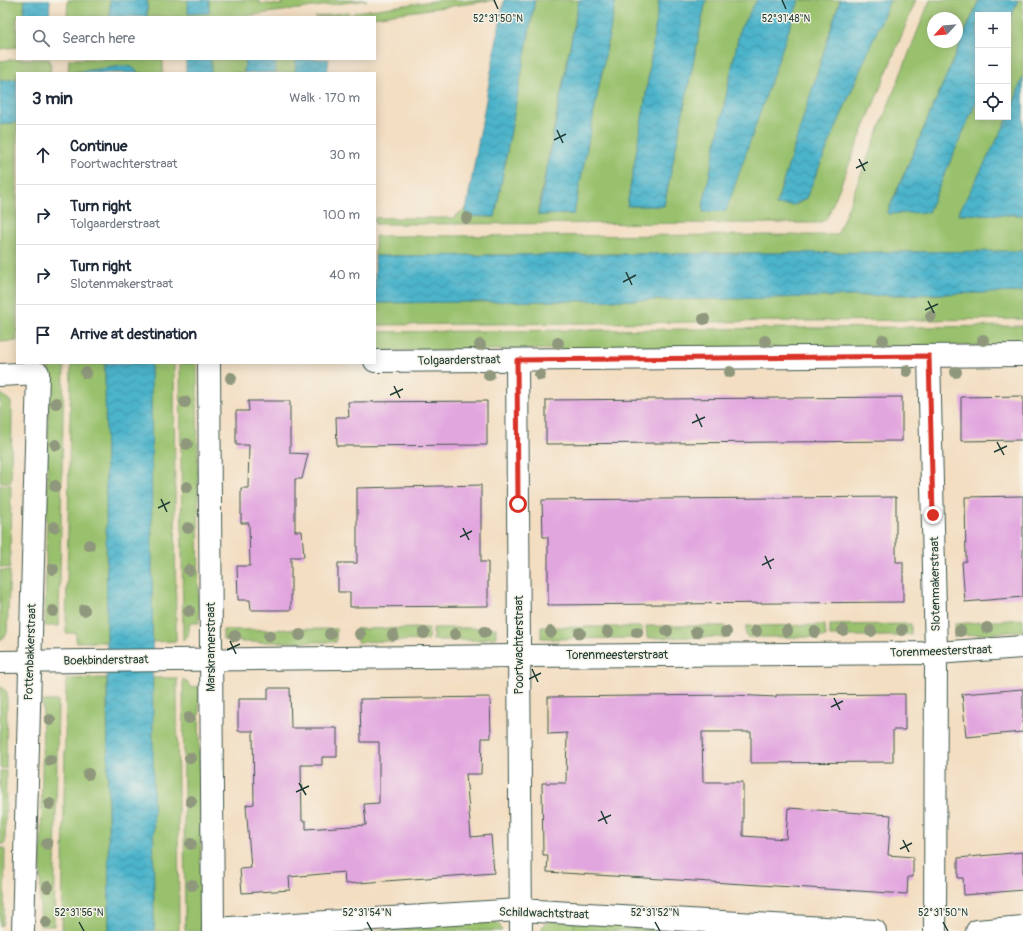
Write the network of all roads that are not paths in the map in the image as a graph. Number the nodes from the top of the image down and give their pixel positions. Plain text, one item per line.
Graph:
1 (1023, 355) edge
2 (929, 356) junction
3 (517, 360) junction
4 (376, 361) edge
5 (209, 364) edge
6 (0, 375) edge
7 (1023, 647) edge
8 (936, 653) junction
9 (519, 656) junction
10 (211, 659) junction
11 (30, 661) junction
12 (0, 662) edge
13 (520, 920) edge
14 (1023, 927) edge
15 (213, 930) edge
16 (23, 931) edge
17 (875, 931) edge
18 (935, 931) edge
19 (977, 931) edge

1 - 2 street, Tolgaarderstraat
2 - 3 street, Tolgaarderstraat
2 - 8 street, Slotenmakerstraat
3 - 4 street, Tolgaarderstraat
3 - 9 street, Poortwachterstraat
5 - 10 street, Marskramerstraat
6 - 11 street, Pottenbakkerstraat
7 - 8 street, Torenmeesterstraat
8 - 9 street, Torenmeesterstraat
8 - 18 street, Slotenmakerstraat
9 - 10 street, Torenmeesterstraat
9 - 13 street, Poortwachterstraat
10 - 11 street, Boekbinderstraat
10 - 15 street, Marskramerstraat
11 - 12 street, Boekbinderstraat
11 - 16 street, Pottenbakkerstraat
13 - 15 street, Schildwachtstraat
13 - 17 street, Schildwachtstraat
14 - 19 street

